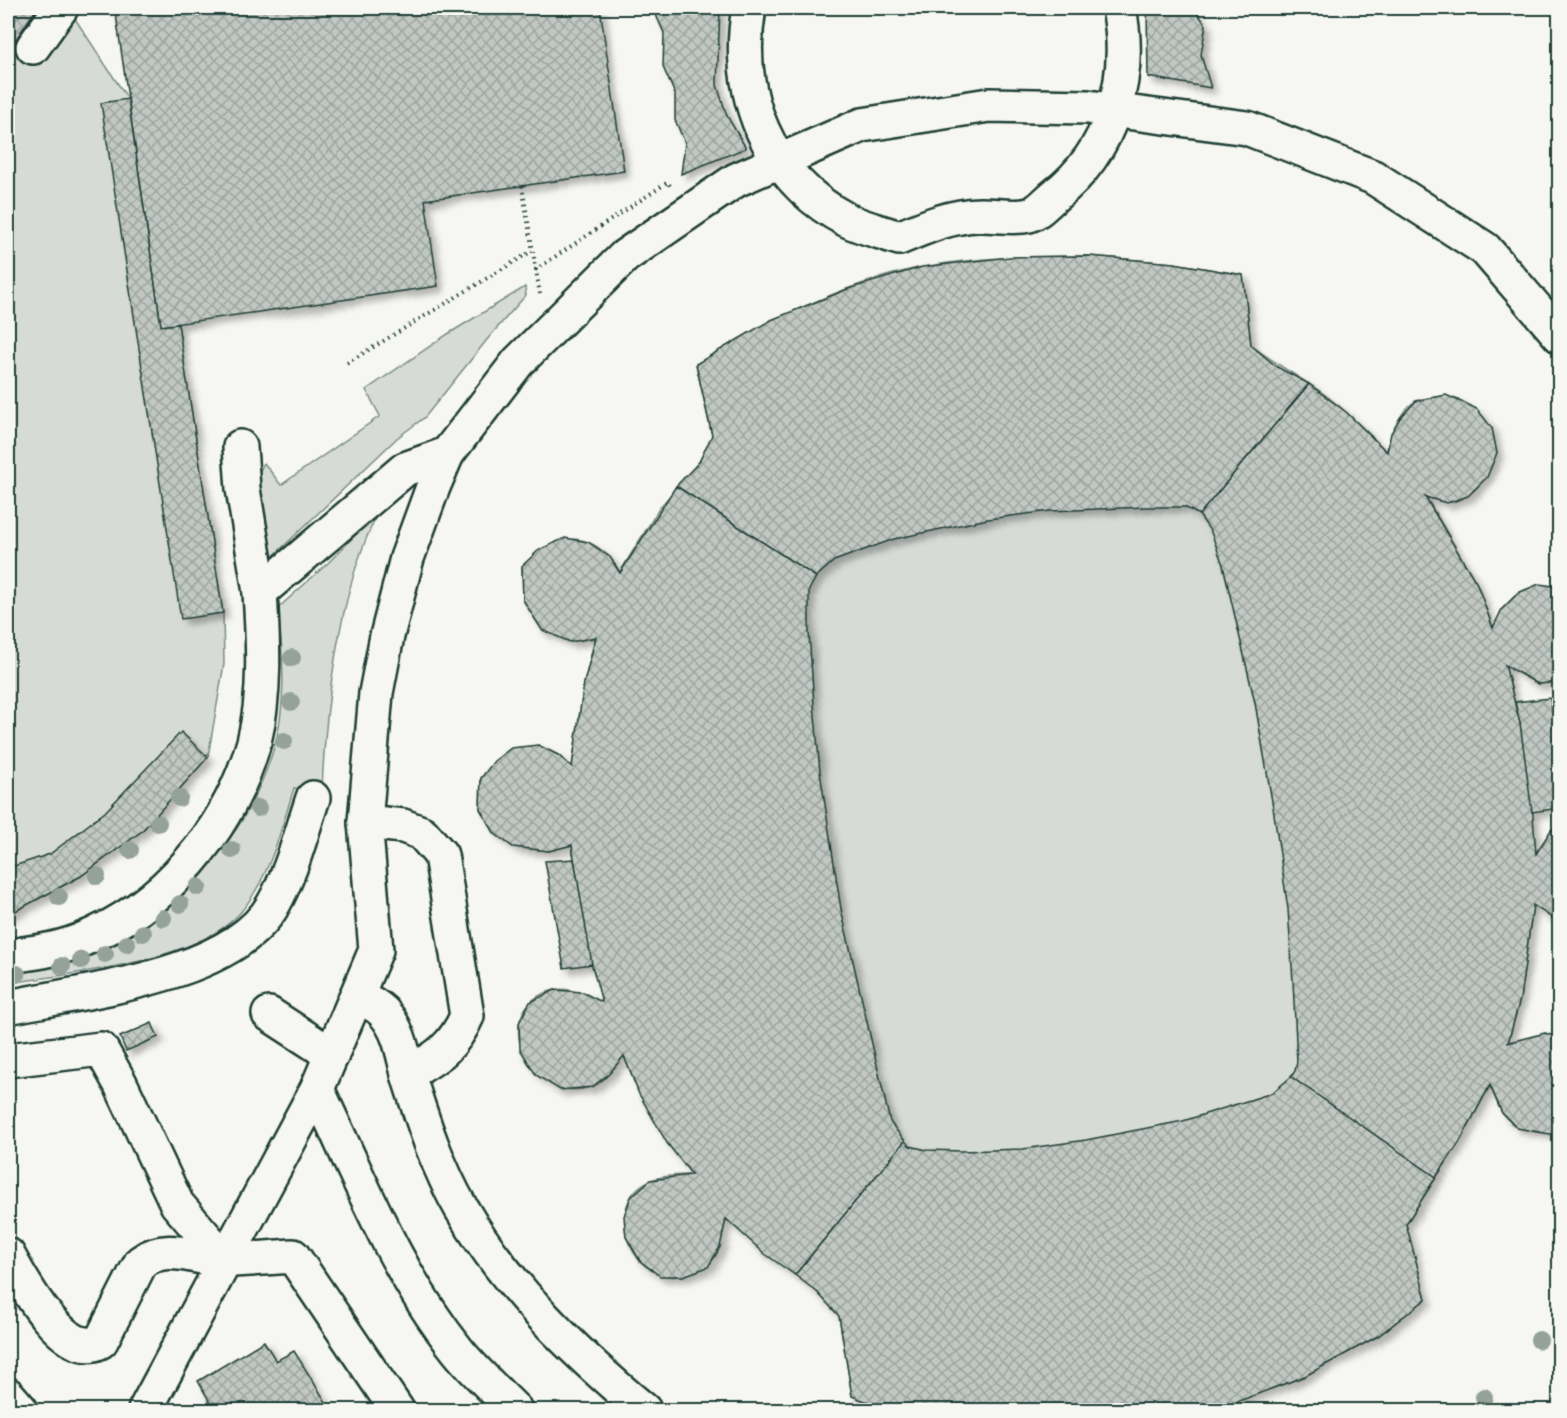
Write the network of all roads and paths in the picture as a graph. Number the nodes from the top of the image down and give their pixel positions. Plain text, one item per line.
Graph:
1 (61, 8) edge
2 (749, 8) edge
3 (1119, 8) edge
4 (33, 47) dead end
5 (1116, 110) junction
6 (780, 161) junction
7 (668, 182) dead end
8 (522, 186) dead end
9 (532, 251) junction
10 (535, 270) junction
11 (539, 292) dead end
12 (1560, 336) edge
13 (347, 363) dead end
14 (240, 447) dead end
15 (447, 454) junction
16 (260, 591) junction
17 (313, 798) dead end
18 (365, 822) junction
19 (8, 956) edge
20 (359, 996) junction
21 (8, 1007) edge
22 (269, 1014) dead end
23 (332, 1055) junction
24 (8, 1060) edge
25 (408, 1074) junction
26 (317, 1089) junction
27 (8, 1255) edge
28 (225, 1260) junction
29 (8, 1395) edge
30 (21, 1410) edge
31 (145, 1410) edge
32 (397, 1410) edge
33 (515, 1410) edge
34 (644, 1410) edge

1 - 4 street
2 - 6 street
3 - 5 street
5 - 6 street
5 - 6 street
5 - 12 street
6 - 15 street
7 - 10 path
8 - 9 path
9 - 10 path
9 - 13 path
10 - 11 path
14 - 16 street
15 - 16 street
15 - 18 street
16 - 19 street
17 - 21 street
18 - 20 street
18 - 25 street
20 - 23 street
20 - 25 street
22 - 23 street
23 - 26 street
24 - 28 street
25 - 34 street
26 - 28 street
26 - 33 street
27 - 28 street
28 - 31 street
28 - 32 street
29 - 30 street

